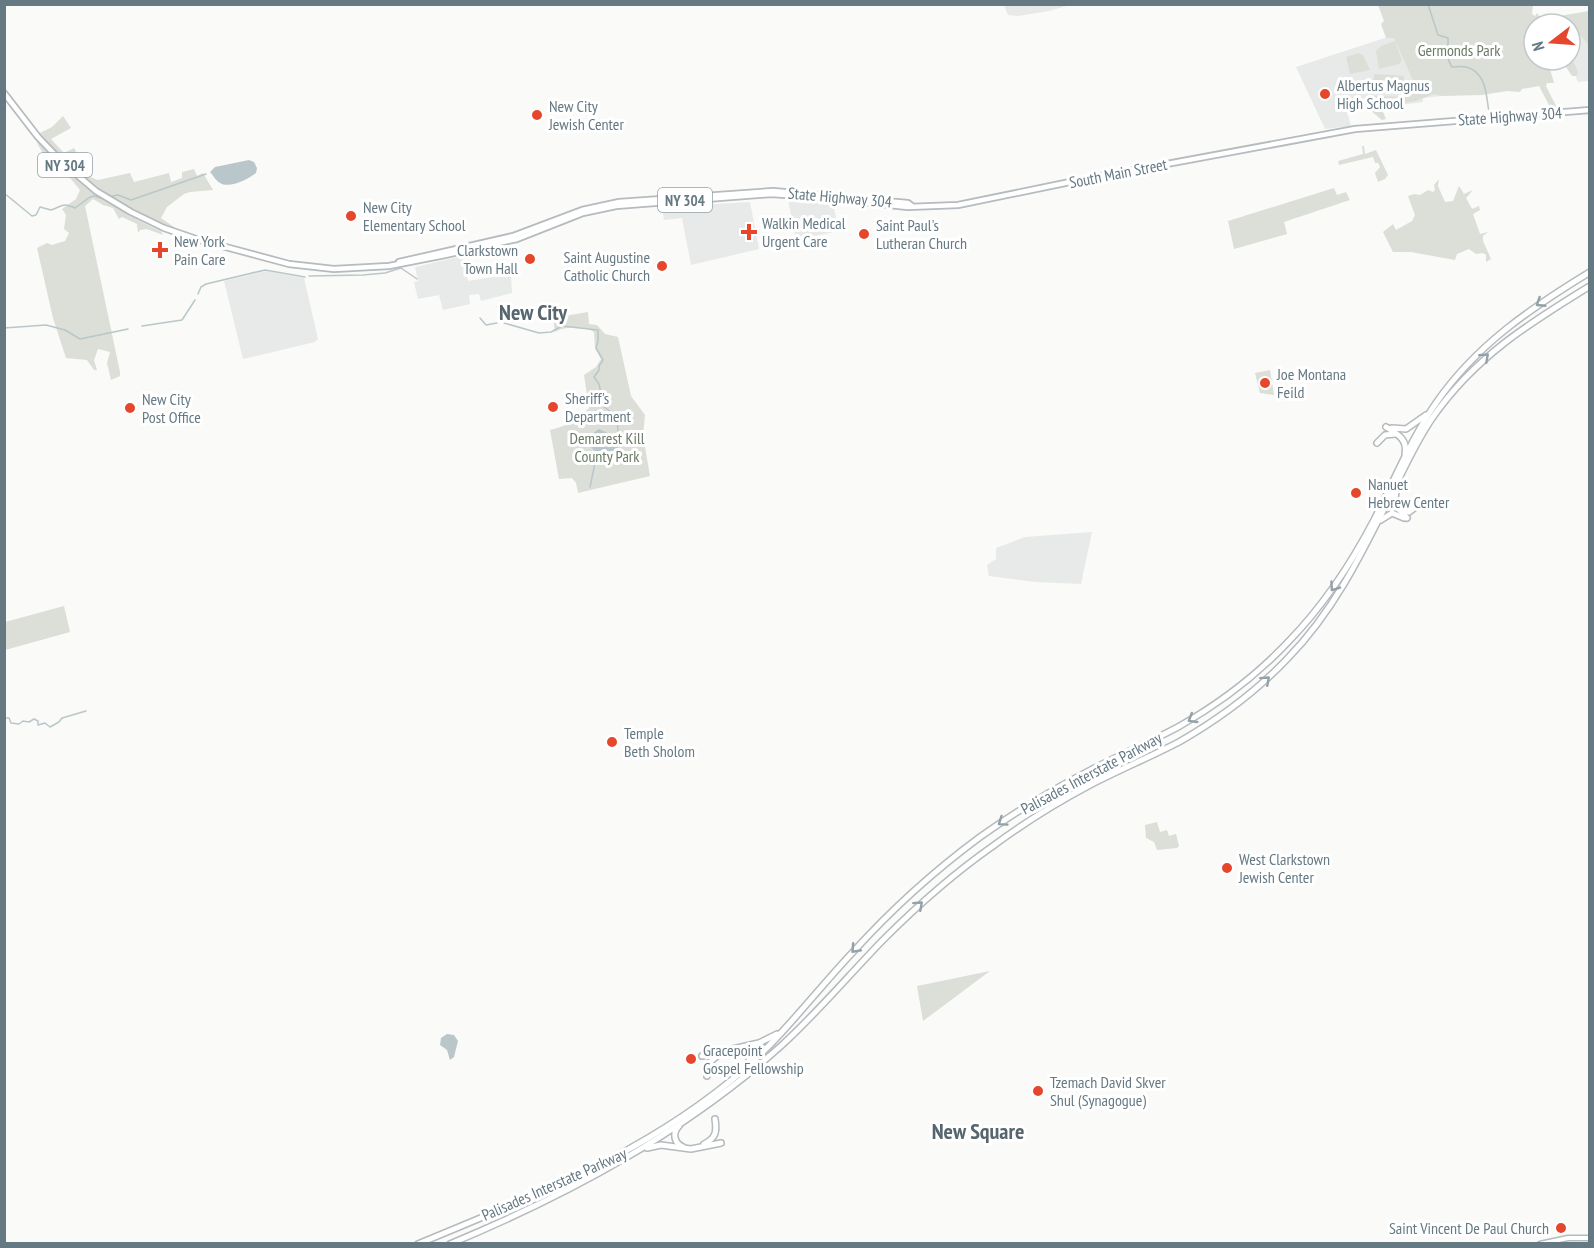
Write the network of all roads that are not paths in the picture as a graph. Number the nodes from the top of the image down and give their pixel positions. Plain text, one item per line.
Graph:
1 (4, 93) edge
2 (1590, 110) edge
3 (1323, 134) joint
4 (912, 206) joint
5 (1590, 272) edge
6 (1590, 286) edge
7 (1433, 407) junction
8 (1397, 434) junction
9 (1377, 443) dead end
10 (1408, 460) junction
11 (1396, 475) junction
12 (1418, 505) dead end
13 (1398, 509) junction
14 (1365, 547) junction
15 (798, 1015) junction
16 (719, 1054) junction
17 (707, 1076) dead end
18 (729, 1082) junction
19 (717, 1095) junction
20 (705, 1104) junction
21 (716, 1119) dead end
22 (703, 1145) junction
23 (622, 1161) junction
24 (1590, 1238) edge
25 (418, 1244) edge
26 (450, 1244) edge
27 (1540, 1244) edge

1 - 4 main road, State Highway 304 / NY 304
2 - 3 main road, State Highway 304 / NY 304
3 - 4 main road, South Main Street / NY 304
5 -> 7 highway, Palisades Interstate Parkway
10 -> 6 highway, Palisades Interstate Parkway
7 - 8 highway
7 - 11 highway, Palisades Interstate Parkway
8 - 9 highway
8 - 11 highway
10 - 13 highway
10 - 14 highway, Palisades Interstate Parkway
11 -> 15 highway, Palisades Interstate Parkway
12 - 13 highway
13 - 14 highway
19 -> 14 highway, Palisades Interstate Parkway
15 - 16 highway
15 - 18 highway, Palisades Interstate Parkway
16 - 17 highway
16 - 18 highway
18 - 19 highway, Palisades Interstate Parkway
19 - 20 highway, Palisades Interstate Parkway
20 - 22 highway
20 - 23 highway, Palisades Interstate Parkway
20 - 25 highway, Palisades Interstate Parkway
21 - 22 highway
22 - 23 highway
23 - 26 highway, Palisades Interstate Parkway
24 - 27 main road

